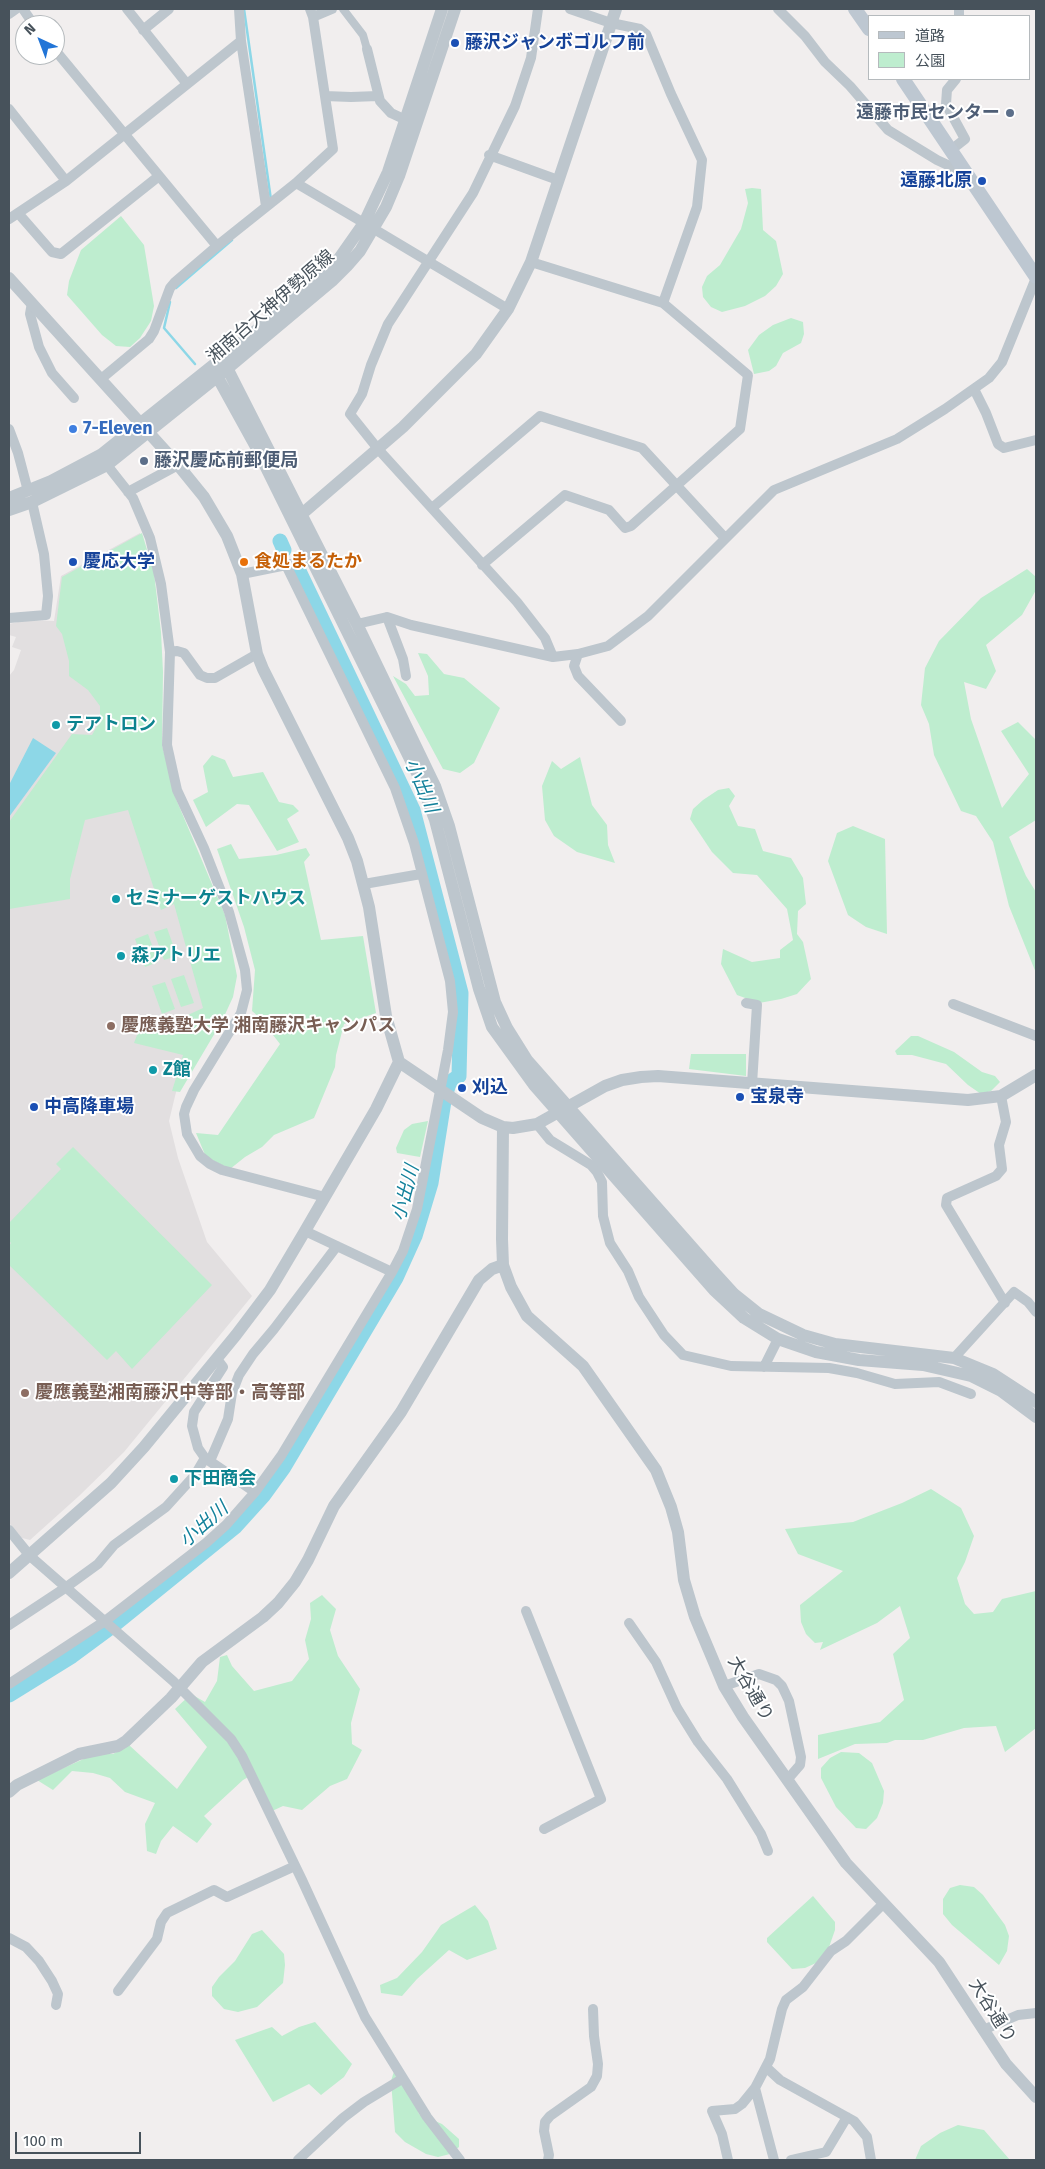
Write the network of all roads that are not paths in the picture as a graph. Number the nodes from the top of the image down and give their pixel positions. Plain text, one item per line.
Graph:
1 (16, 9) edge
2 (127, 9) edge
3 (169, 9) edge
4 (239, 9) edge
5 (332, 9) edge
6 (343, 9) edge
7 (442, 9) edge
8 (455, 9) edge
9 (538, 9) edge
10 (570, 9) edge
11 (616, 9) edge
12 (778, 9) edge
13 (855, 9) edge
14 (312, 13) edge
15 (9, 14) edge
16 (611, 23) junction
17 (868, 28) edge
18 (143, 30) junction
19 (241, 41) junction
20 (367, 49) joint
21 (65, 62) edge
22 (904, 80) edge
23 (955, 80) edge
24 (187, 84) junction
25 (325, 96) junction
26 (378, 96) junction
27 (9, 109) edge
28 (406, 120) junction
29 (124, 134) junction
30 (951, 150) junction
31 (490, 155) junction
32 (968, 174) junction
33 (159, 176) junction
34 (558, 180) junction
35 (66, 181) junction
36 (296, 183) junction
37 (266, 206) junction
38 (18, 213) junction
39 (9, 219) edge
40 (369, 226) junction
41 (217, 246) junction
42 (428, 261) junction
43 (531, 262) junction
44 (1036, 277) edge
45 (9, 278) edge
46 (32, 303) junction
47 (663, 303) junction
48 (508, 308) junction
49 (225, 363) junction
50 (214, 372) junction
51 (101, 380) junction
52 (974, 388) junction
53 (74, 398) dead end
54 (144, 428) junction
55 (9, 429) edge
56 (1036, 440) edge
57 (378, 449) junction
58 (107, 465) junction
59 (178, 465) junction
60 (676, 487) junction
61 (128, 492) junction
62 (30, 497) junction
63 (9, 498) edge
64 (432, 508) junction
65 (9, 510) edge
66 (296, 519) junction
67 (725, 538) junction
68 (311, 560) junction
69 (286, 565) junction
70 (482, 565) junction
71 (242, 574) junction
72 (387, 617) junction
73 (9, 618) edge
74 (357, 624) junction
75 (170, 652) junction
76 (257, 654) junction
77 (578, 654) junction
78 (553, 657) junction
79 (406, 676) dead end
80 (621, 721) dead end
81 (422, 874) junction
82 (364, 884) junction
83 (746, 1003) dead end
84 (953, 1004) dead end
85 (1036, 1036) edge
86 (399, 1062) junction
87 (1036, 1075) edge
88 (752, 1084) junction
89 (445, 1092) junction
90 (1001, 1096) junction
91 (563, 1109) junction
92 (537, 1124) junction
93 (503, 1127) junction
94 (325, 1197) junction
95 (305, 1231) junction
96 (337, 1246) junction
97 (503, 1265) junction
98 (392, 1272) junction
99 (1005, 1303) junction
100 (1036, 1312) edge
101 (778, 1339) junction
102 (954, 1358) junction
103 (217, 1359) junction
104 (764, 1367) junction
105 (971, 1394) dead end
106 (1036, 1402) edge
107 (1036, 1417) edge
108 (208, 1460) junction
109 (256, 1492) junction
110 (9, 1530) edge
111 (30, 1556) junction
112 (9, 1573) edge
113 (65, 1588) junction
114 (526, 1611) dead end
115 (629, 1623) dead end
116 (9, 1625) edge
117 (110, 1625) junction
118 (9, 1684) edge
119 (724, 1686) junction
120 (180, 1687) junction
121 (787, 1780) junction
122 (9, 1792) edge
123 (544, 1829) dead end
124 (768, 1851) dead end
125 (295, 1866) junction
126 (884, 1903) junction
127 (9, 1938) edge
128 (118, 1991) dead end
129 (56, 2005) dead end
130 (593, 2009) dead end
131 (1036, 2013) edge
132 (983, 2030) junction
133 (767, 2068) junction
134 (402, 2079) junction
135 (755, 2088) junction
136 (1036, 2097) edge
137 (846, 2117) junction
138 (298, 2160) edge
139 (460, 2160) edge
140 (548, 2160) edge
141 (728, 2160) edge
142 (774, 2160) edge
143 (791, 2160) edge
144 (871, 2160) edge

1 - 15 street
2 - 18 street
3 - 18 street
4 - 19 street
5 - 14 street
6 - 20 street
7 - 28 street, 湘南台大神伊勢原線
8 - 40 street, 湘南台大神伊勢原線
9 - 31 street
10 - 16 street
11 - 16 street
12 - 32 street
13 - 17 main road
14 - 25 street
16 - 34 street
16 - 47 street
18 - 24 street
19 - 24 street
19 - 37 street
20 - 26 street
21 - 29 street
22 - 30 main road
23 - 30 street
24 - 29 street
25 - 26 street
25 - 36 street
26 - 28 street
27 - 35 street
28 - 40 street, 湘南台大神伊勢原線
29 - 33 street
29 - 35 street
30 - 32 main road
31 - 34 street
31 - 42 street
32 - 44 main road
33 - 38 street
33 - 41 street
34 - 43 street
35 - 38 street
36 - 37 street
36 - 40 street
37 - 41 street
38 - 39 street
40 - 42 street
40 - 49 street, 湘南台大神伊勢原線
41 - 51 street
42 - 48 street
42 - 57 street
43 - 47 street
43 - 48 street
44 - 52 street
45 - 46 street
46 - 51 street
46 - 53 street
47 - 60 street
48 - 57 street
49 - 50 street, 湘南台大神伊勢原線
49 - 66 street
50 - 54 street, 湘南台大神伊勢原線
50 - 66 street
51 - 54 street
52 - 56 street
52 - 67 street
54 - 58 street, 湘南台大神伊勢原線
54 - 59 street
54 - 62 street, 湘南台大神伊勢原線
55 - 62 street
57 - 64 street
57 - 66 street
58 - 61 street
58 - 62 street, 湘南台大神伊勢原線
59 - 61 street
59 - 71 street
60 - 64 street
60 - 67 street
60 - 70 street
61 - 75 street
62 - 63 street, 湘南台大神伊勢原線
62 - 65 street, 湘南台大神伊勢原線
62 - 73 street
64 - 70 street
66 - 68 street
66 - 74 street
67 - 77 street
68 - 69 street
68 - 91 street
69 - 71 street
69 - 81 street
70 - 78 street
71 - 76 street
72 - 74 street
72 - 78 street
72 - 79 street
74 - 91 street
75 - 76 street
75 - 94 street
76 - 82 street
77 - 78 street
77 - 80 street
81 - 82 street
81 - 89 street
82 - 86 street
83 - 88 street
84 - 85 street
86 - 89 street
86 - 94 street
87 - 90 street
88 - 90 street
88 - 91 street
89 - 93 street
89 - 98 street
90 - 99 street
91 - 92 street
91 - 101 street
91 - 102 street
92 - 93 street
92 - 104 street
93 - 97 street
94 - 95 street
95 - 96 street
95 - 103 street
96 - 98 street
96 - 108 street
97 - 119 street, 大谷通り
97 - 120 street
98 - 109 street
99 - 100 street
99 - 102 street
101 - 104 street
101 - 107 street
102 - 106 street
103 - 108 street
103 - 111 street
104 - 105 street
108 - 109 street
108 - 113 street
109 - 117 street
110 - 111 street
111 - 112 street
111 - 113 street
113 - 116 street
113 - 117 street
114 - 123 street
115 - 124 street
117 - 118 street
117 - 120 street
119 - 121 street, 大谷通り
119 - 121 street
120 - 122 street
120 - 125 street
121 - 126 street, 大谷通り
125 - 128 street
125 - 134 street
126 - 132 street, 大谷通り
126 - 133 street
127 - 129 street
130 - 140 street
131 - 132 street
132 - 136 street, 大谷通り
133 - 135 street
133 - 137 street
134 - 138 street
134 - 139 street
135 - 141 street
135 - 142 street
137 - 143 street
137 - 144 street

